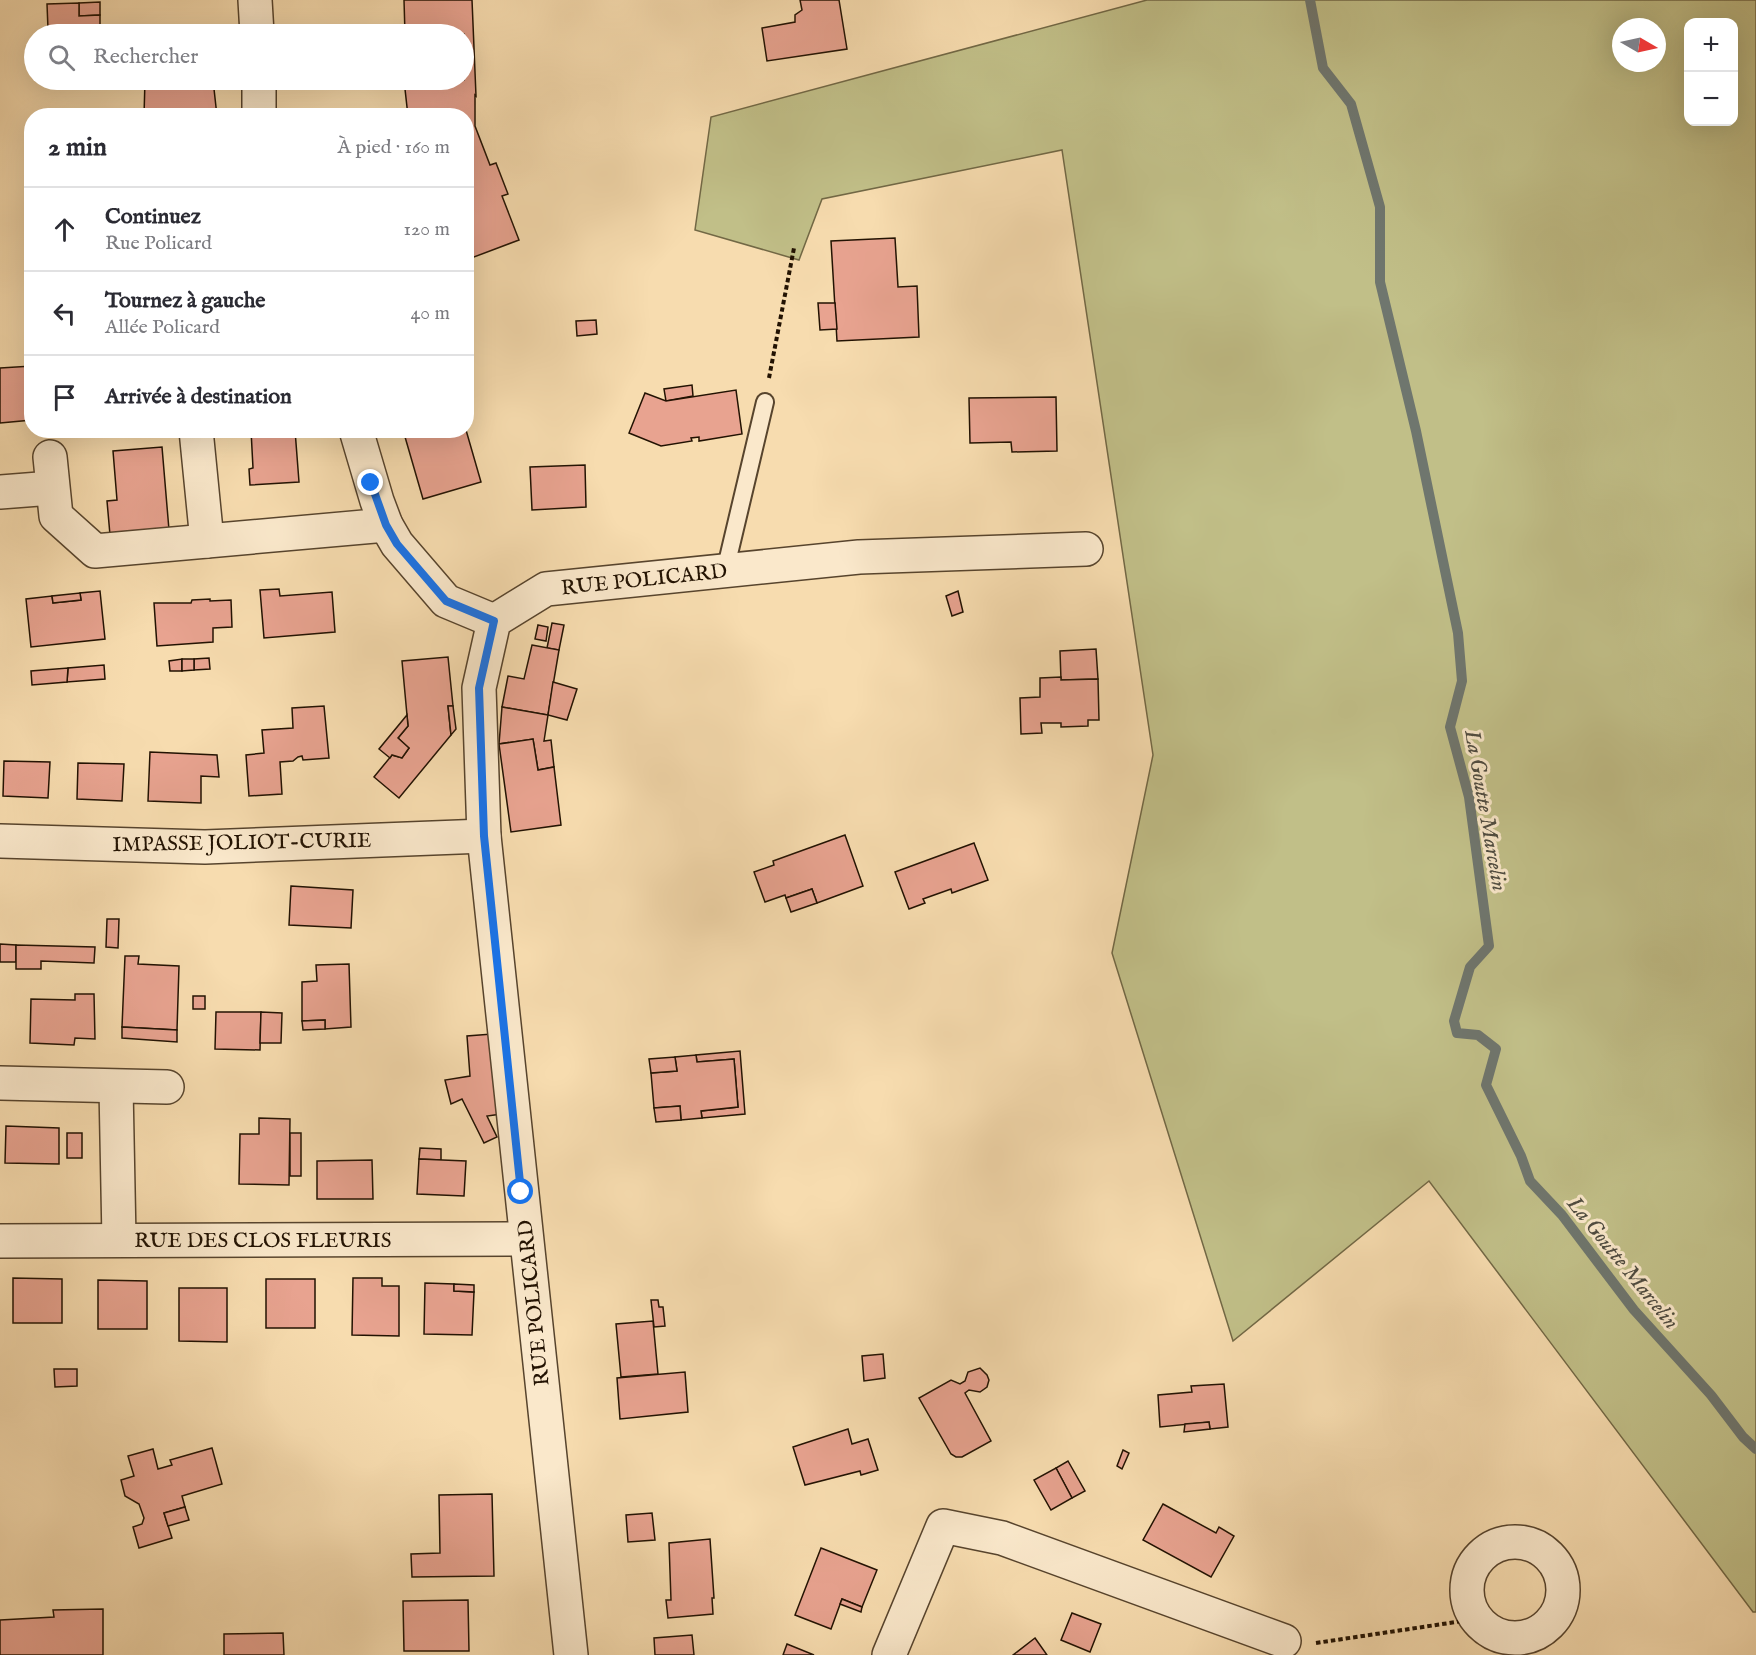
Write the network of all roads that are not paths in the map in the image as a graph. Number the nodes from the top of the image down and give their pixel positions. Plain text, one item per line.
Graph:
1 (255, 0) edge
2 (256, 24) edge
3 (259, 90) edge
4 (260, 108) edge
5 (765, 402) road end
6 (197, 438) edge
7 (358, 438) edge
8 (0, 492) edge
9 (386, 525) junction
10 (207, 542) junction
11 (1086, 549) dead end
12 (724, 571) junction
13 (494, 621) junction
14 (484, 836) junction
15 (0, 841) edge
16 (0, 1083) edge
17 (116, 1087) junction
18 (167, 1087) dead end
19 (526, 1239) junction
20 (119, 1240) junction
21 (0, 1241) edge
22 (1284, 1641) road end
23 (571, 1655) edge
24 (889, 1655) edge

1 - 2 street
3 - 4 street
5 - 12 lane
6 - 10 street
7 - 9 street
8 - 10 street
9 - 10 street
9 - 13 street
11 - 12 street, RUE POLICARD
12 - 13 street, RUE POLICARD
13 - 14 street, RUE POLICARD
14 - 15 street, IMPASSE JOLIOT-CURIE
14 - 19 street, RUE POLICARD
16 - 17 street
17 - 18 street
17 - 20 street
19 - 20 street, RUE DES CLOS FLEURIS
19 - 23 street, RUE POLICARD
20 - 21 street, RUE DES CLOS FLEURIS
22 - 24 street

